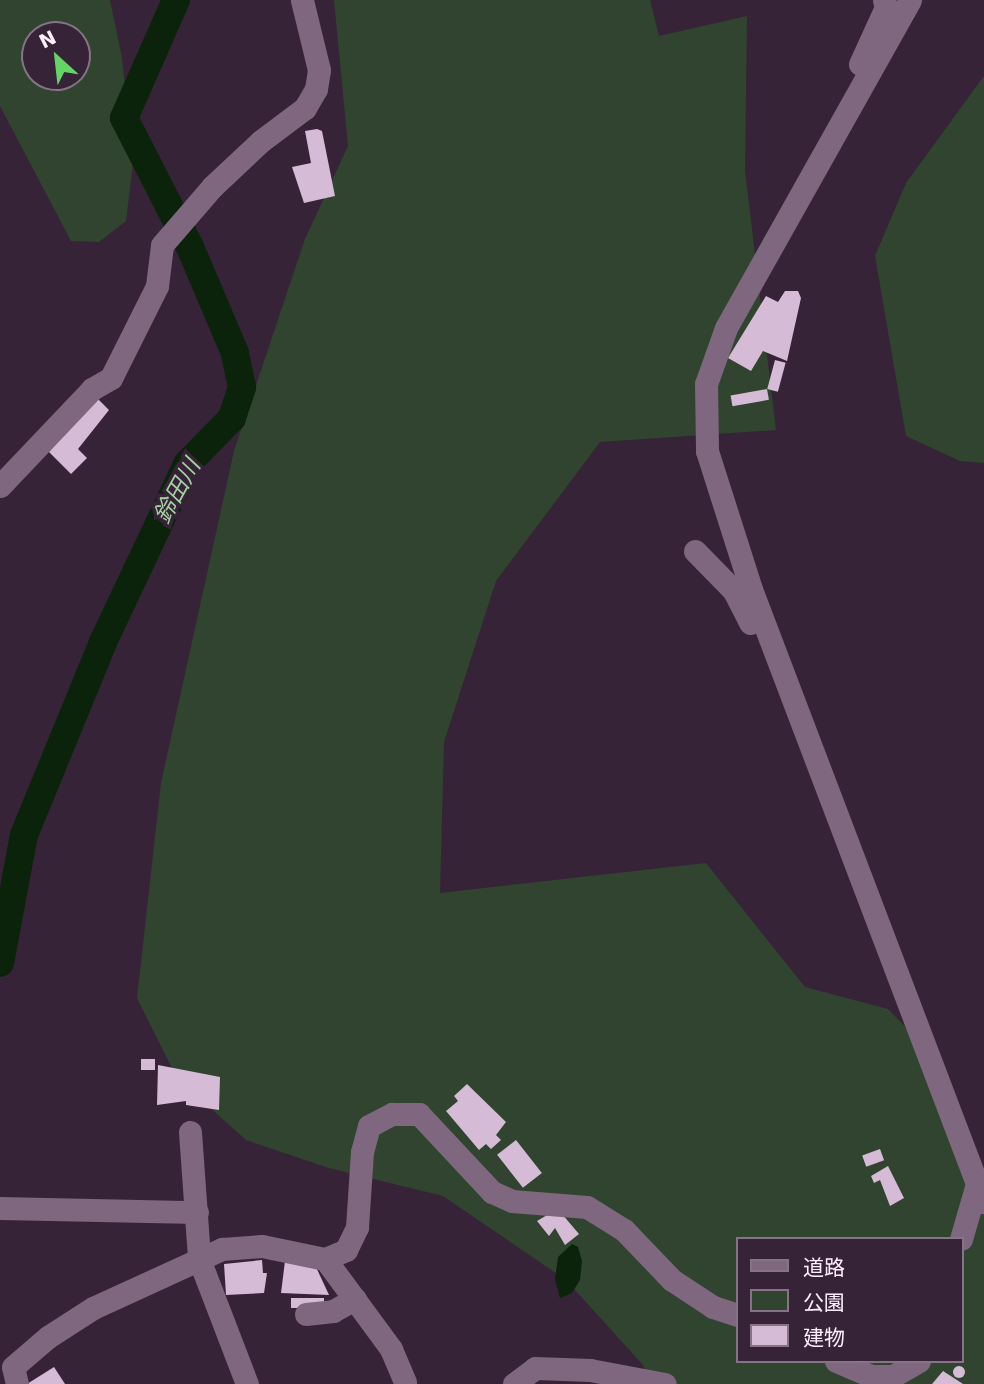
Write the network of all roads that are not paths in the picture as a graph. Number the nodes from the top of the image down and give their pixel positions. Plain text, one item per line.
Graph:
1 (302, 0) edge
2 (884, 0) edge
3 (910, 0) edge
4 (864, 83) junction
5 (0, 486) edge
6 (695, 551) dead end
7 (771, 639) junction
8 (190, 1132) dead end
9 (980, 1193) edge
10 (0, 1209) edge
11 (197, 1212) junction
12 (962, 1237) edge
13 (199, 1259) junction
14 (324, 1259) junction
15 (355, 1299) junction
16 (306, 1314) dead end
17 (736, 1315) edge
18 (841, 1363) edge
19 (910, 1372) edge
20 (403, 1383) edge
21 (17, 1384) edge
22 (247, 1384) edge
23 (514, 1384) edge
24 (665, 1384) edge

1 - 5 street
2 - 4 street
3 - 4 street
4 - 7 street
6 - 7 street
7 - 9 street
8 - 11 street
9 - 12 street
10 - 11 street
11 - 13 street
13 - 14 street
13 - 21 street
13 - 22 street
14 - 15 street
14 - 17 street
15 - 16 street
15 - 20 street
18 - 19 street
23 - 24 street

